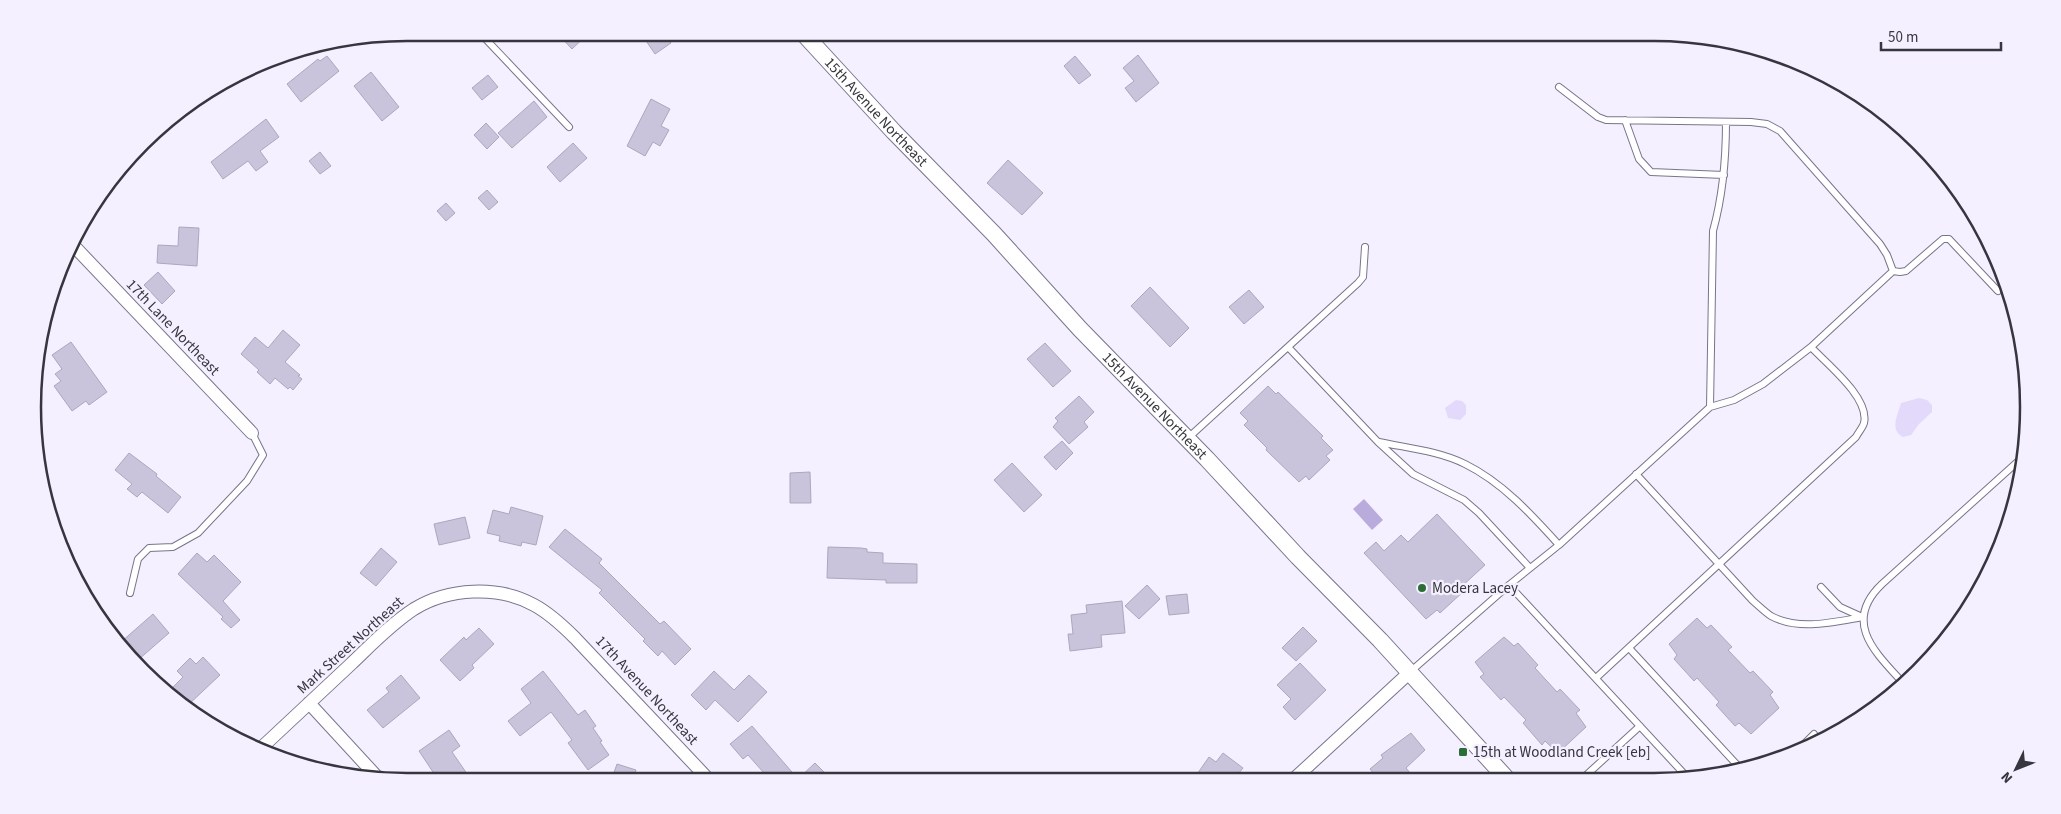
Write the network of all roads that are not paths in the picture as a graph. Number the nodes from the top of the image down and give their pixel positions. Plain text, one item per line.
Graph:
1 (488, 41) edge
2 (810, 41) edge
3 (1559, 87) dead end
4 (1625, 120) junction
5 (1726, 122) junction
6 (570, 127) dead end
7 (1724, 175) junction
8 (1365, 247) dead end
9 (77, 249) edge
10 (1893, 271) junction
11 (1998, 291) dead end
12 (1288, 347) junction
13 (1811, 347) junction
14 (1710, 407) junction
15 (252, 433) joint
16 (1187, 439) junction
17 (1378, 442) junction
18 (2015, 464) edge
19 (1636, 474) junction
20 (1558, 545) junction
21 (1720, 564) junction
22 (1530, 568) junction
23 (1509, 585) junction
24 (1821, 587) dead end
25 (130, 593) dead end
26 (1863, 617) junction
27 (558, 622) joint
28 (1629, 648) junction
29 (1409, 673) junction
30 (1596, 678) junction
31 (1899, 679) edge
32 (309, 703) junction
33 (1640, 726) junction
34 (1814, 734) dead end
35 (1810, 738) edge
36 (265, 744) edge
37 (1736, 763) edge
38 (372, 771) edge
39 (1682, 772) edge
40 (702, 773) edge
41 (1301, 773) edge
42 (1501, 773) edge
43 (1588, 773) edge

1 - 6 lane
2 - 16 street, 15th Avenue Northeast
3 - 4 lane
4 - 5 lane
4 - 7 lane
5 - 7 lane
5 - 10 lane
7 - 14 lane
8 - 12 lane
9 - 15 street, 17th Lane Northeast
10 - 11 lane
10 - 13 lane
12 - 16 lane
12 - 17 lane
13 - 14 lane
13 - 21 lane
14 - 19 lane
15 - 25 lane
16 - 29 street, 15th Avenue Northeast
17 - 20 lane
17 - 22 lane
18 - 26 lane
19 - 20 lane
19 - 21 lane
20 - 22 lane
21 - 26 lane
21 - 28 lane
22 - 23 lane
23 - 29 lane
23 - 30 lane
24 - 26 lane
26 - 31 lane
27 - 32 street, Mark Street Northeast
27 - 40 street, 17th Avenue Northeast
28 - 30 lane
28 - 37 lane
29 - 41 street
29 - 42 street, 15th Avenue Northeast
30 - 33 lane
32 - 36 street, Mark Street Northeast
32 - 38 street
33 - 39 lane
33 - 43 lane
34 - 35 lane

